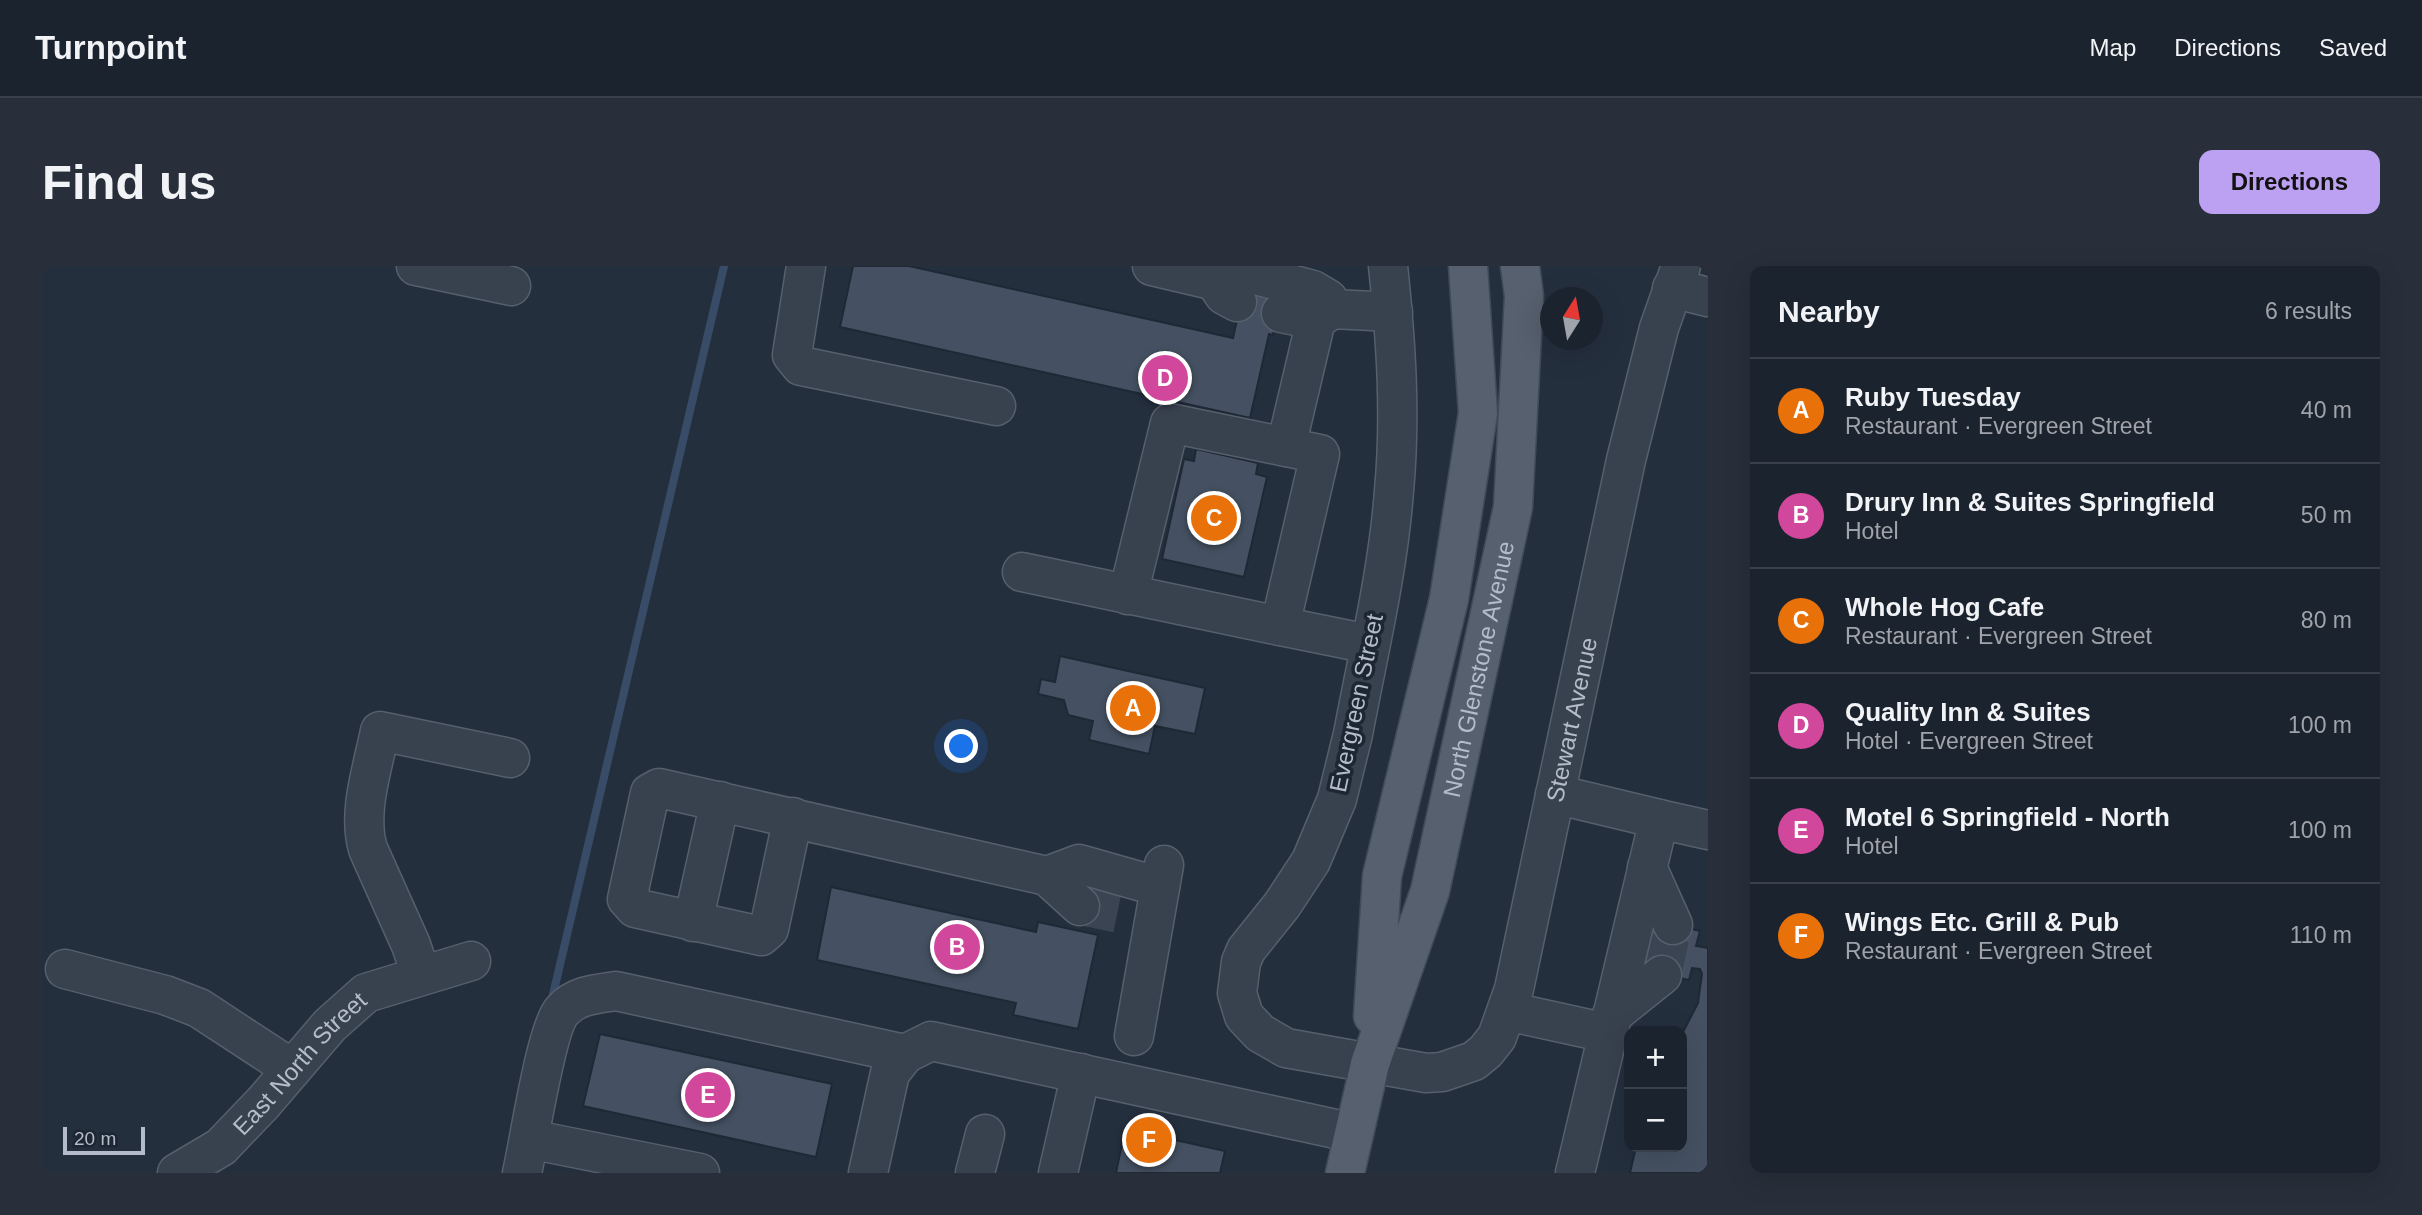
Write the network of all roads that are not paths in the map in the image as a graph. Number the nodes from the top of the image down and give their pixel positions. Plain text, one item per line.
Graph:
1 (416, 266) edge
2 (806, 266) edge
3 (1152, 266) edge
4 (1388, 266) edge
5 (1468, 266) edge
6 (1520, 266) edge
7 (1687, 284) edge
8 (511, 286) dead end
9 (1393, 312) junction
10 (1309, 314) junction
11 (996, 406) dead end
12 (1286, 447) junction
13 (1022, 572) dead end
14 (1128, 595) junction
15 (1280, 626) junction
16 (1369, 644) junction
17 (510, 758) dead end
18 (1555, 794) junction
19 (720, 801) junction
20 (793, 817) junction
21 (1659, 820) junction
22 (1708, 830) edge
23 (1647, 867) junction
24 (1047, 876) junction
25 (1080, 906) tunnel mouth
26 (693, 922) junction
27 (1673, 925) tunnel mouth
28 (471, 961) dead end
29 (65, 969) dead end
30 (421, 975) junction
31 (1662, 975) tunnel mouth
32 (1507, 1011) junction
33 (1610, 1024) junction
34 (1134, 1036) dead end
35 (905, 1054) junction
36 (1370, 1063) junction
37 (292, 1069) junction
38 (1080, 1073) junction
39 (1354, 1133) junction
40 (985, 1134) dead end
41 (526, 1156) edge
42 (177, 1173) edge
43 (700, 1173) edge
44 (868, 1173) edge
45 (975, 1173) edge
46 (1058, 1173) edge
47 (1346, 1173) edge
48 (1575, 1173) edge

1 - 8 street
2 - 11 street
3 - 10 street
4 - 9 street, Evergreen Street
5 - 36 main road, North Glenstone Avenue
6 - 36 main road, North Glenstone Avenue
7 - 18 street, Stewart Avenue
9 - 10 street
9 - 16 street, Evergreen Street
10 - 12 street
12 - 14 street
12 - 15 street
13 - 14 street
14 - 15 street
15 - 16 street
16 - 36 street, Evergreen Street
17 - 30 street
18 - 21 street
18 - 32 street, Stewart Avenue
19 - 20 street
19 - 26 street
19 - 26 street
20 - 24 street
20 - 26 street
21 - 22 street
21 - 23 street
23 - 27 street
23 - 33 street
24 - 25 street
24 - 34 street
28 - 30 street, East North Street
29 - 37 street
30 - 37 street, East North Street
31 - 33 street
32 - 33 street
32 - 36 street, Stewart Avenue
33 - 48 street
35 - 38 street
35 - 41 street
35 - 44 street
36 - 39 main road, North Glenstone Avenue
37 - 42 street, East North Street
38 - 39 street
38 - 46 street
39 - 47 main road, North Glenstone Avenue
40 - 45 street
41 - 43 street

